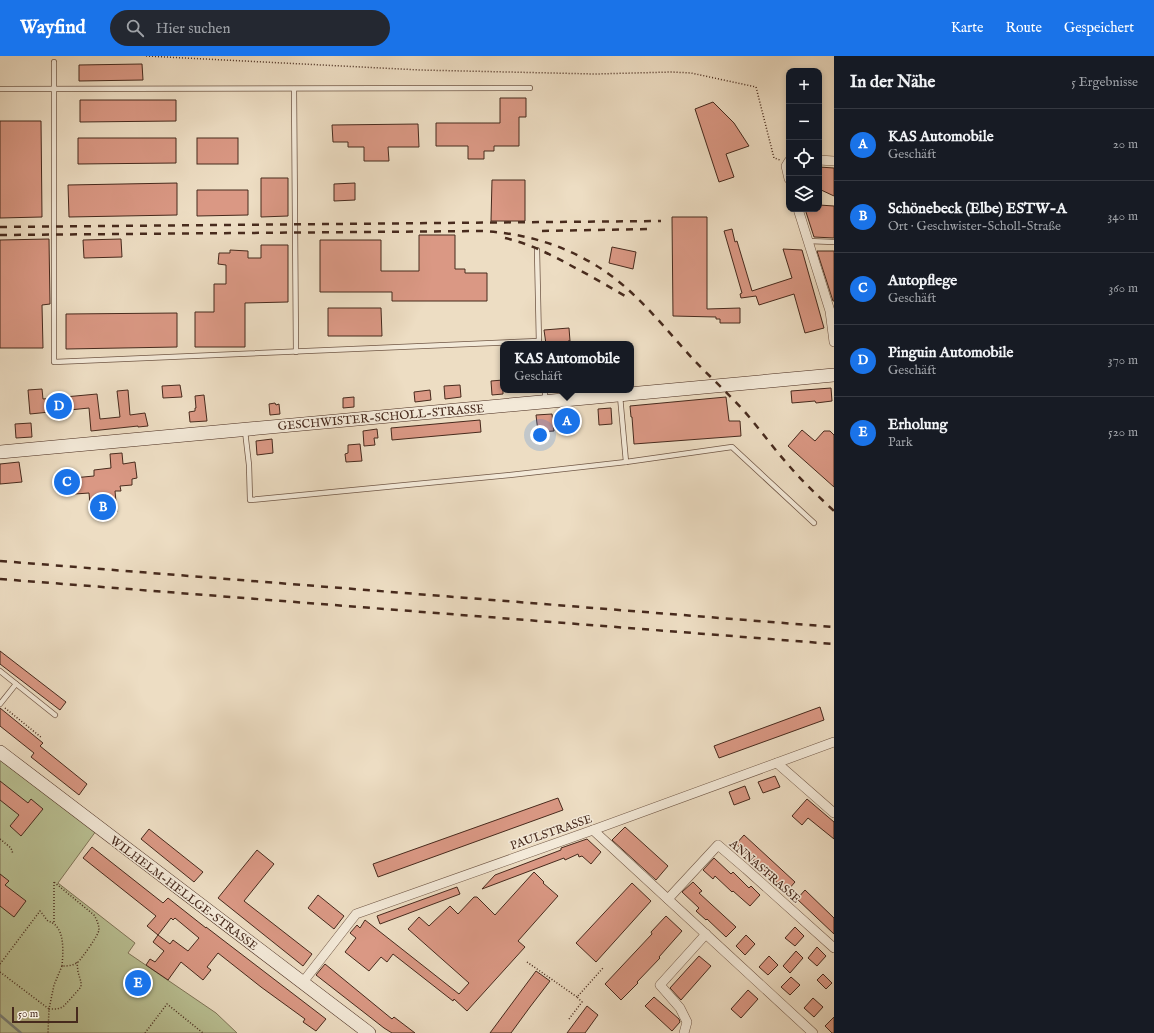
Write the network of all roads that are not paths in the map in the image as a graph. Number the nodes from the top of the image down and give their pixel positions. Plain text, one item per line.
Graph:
1 (54, 62) dead end
2 (530, 88) dead end
3 (0, 89) edge
4 (294, 89) junction
5 (54, 90) junction
6 (822, 160) edge
7 (834, 161) edge
8 (799, 212) edge
9 (808, 241) junction
10 (834, 242) edge
11 (537, 250) dead end
12 (539, 341) edge
13 (834, 342) edge
14 (500, 344) edge
15 (296, 352) junction
16 (834, 375) edge
17 (620, 395) junction
18 (545, 396) edge
19 (245, 429) junction
20 (0, 452) edge
21 (626, 462) junction
22 (814, 523) dead end
23 (0, 671) edge
24 (16, 684) junction
25 (0, 704) edge
26 (55, 715) dead end
27 (834, 742) edge
28 (0, 752) edge
29 (777, 763) junction
30 (834, 813) edge
31 (593, 830) junction
32 (668, 899) junction
33 (706, 934) junction
34 (834, 948) edge
35 (303, 982) junction
36 (369, 1033) edge
37 (684, 1033) edge
38 (813, 1033) edge

1 - 5 lane
2 - 4 lane
3 - 5 lane
4 - 5 lane
4 - 15 lane
5 - 15 lane
6 - 7 street
8 - 9 street
9 - 10 lane
9 - 13 street
11 - 12 lane
14 - 15 lane
16 - 17 street, GESCHWISTER-SCHOLL-STRASSE
17 - 18 street, GESCHWISTER-SCHOLL-STRASSE
17 - 21 lane
18 - 19 street, GESCHWISTER-SCHOLL-STRASSE
19 - 20 street, GESCHWISTER-SCHOLL-STRASSE
19 - 21 lane
21 - 22 lane
23 - 24 lane
24 - 25 lane
24 - 26 lane
27 - 29 street, PAULSTRASSE
28 - 35 street, WILHELM-HELLGE-STRASSE
29 - 30 street
29 - 31 street, PAULSTRASSE
31 - 32 street
31 - 35 street, PAULSTRASSE
32 - 33 street
32 - 34 street, ANNASTRASSE
33 - 37 street
33 - 38 street
35 - 36 street, WILHELM-HELLGE-STRASSE

